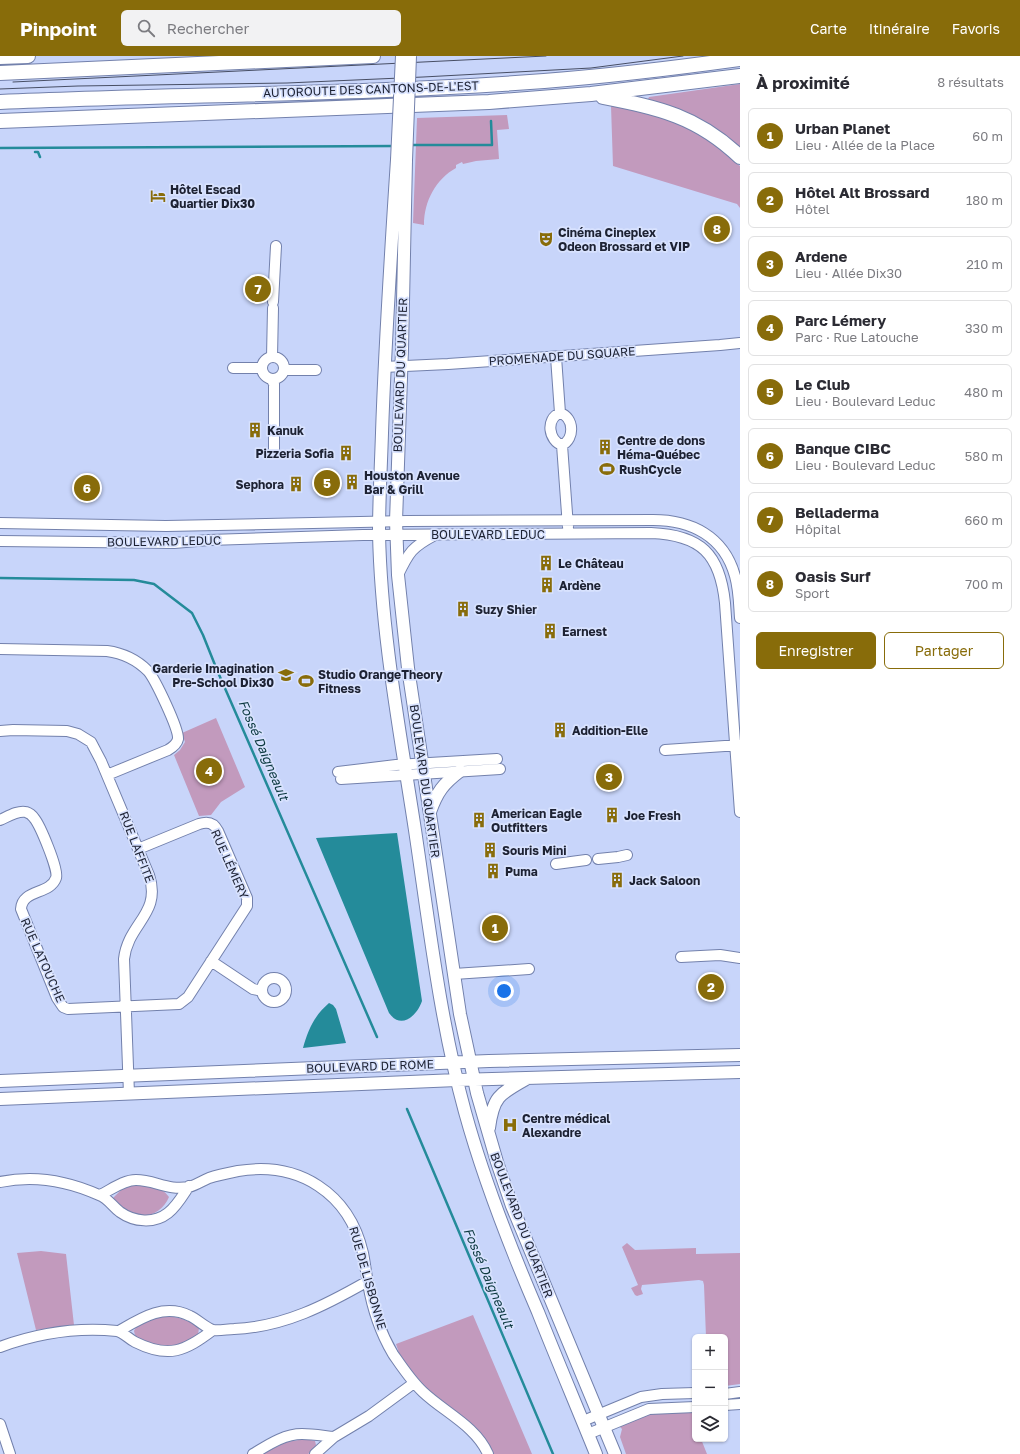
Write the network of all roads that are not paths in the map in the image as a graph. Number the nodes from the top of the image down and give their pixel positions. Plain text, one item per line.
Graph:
1 (28, 56) edge
2 (373, 56) edge
3 (402, 56) edge
4 (410, 56) edge
5 (0, 57) edge
6 (740, 59) edge
7 (0, 73) edge
8 (740, 76) edge
9 (591, 94) junction
10 (0, 102) edge
11 (0, 121) edge
12 (740, 157) edge
13 (401, 160) junction
14 (276, 246) dead end
15 (740, 343) edge
16 (556, 356) junction
17 (272, 357) junction
18 (384, 367) junction
19 (402, 367) junction
20 (233, 368) dead end
21 (262, 368) junction
22 (284, 370) junction
23 (316, 370) dead end
24 (272, 380) junction
25 (560, 413) junction
26 (562, 445) junction
27 (274, 452) dead end
28 (567, 520) junction
29 (379, 521) junction
30 (396, 521) junction
31 (0, 523) edge
32 (437, 534) junction
33 (568, 534) junction
34 (379, 535) junction
35 (396, 535) junction
36 (0, 541) edge
37 (398, 575) junction
38 (740, 618) edge
39 (0, 649) edge
40 (0, 731) edge
41 (738, 745) edge
42 (665, 750) dead end
43 (497, 759) dead end
44 (423, 769) junction
45 (500, 769) dead end
46 (406, 770) junction
47 (460, 771) junction
48 (107, 774) junction
49 (340, 775) dead end
50 (740, 812) edge
51 (430, 813) junction
52 (0, 820) edge
53 (138, 849) junction
54 (627, 855) dead end
55 (598, 859) dead end
56 (586, 860) dead end
57 (556, 864) dead end
58 (681, 957) dead end
59 (740, 958) edge
60 (211, 961) junction
61 (529, 969) dead end
62 (454, 974) junction
63 (262, 991) dead end
64 (125, 1007) junction
65 (740, 1055) edge
66 (470, 1062) junction
67 (453, 1063) junction
68 (740, 1072) edge
69 (128, 1076) junction
70 (528, 1078) junction
71 (474, 1079) junction
72 (457, 1080) junction
73 (0, 1081) edge
74 (129, 1094) junction
75 (0, 1099) edge
76 (489, 1133) junction
77 (0, 1182) edge
78 (189, 1186) junction
79 (100, 1195) junction
80 (368, 1282) junction
81 (213, 1330) junction
82 (119, 1331) junction
83 (0, 1347) edge
84 (414, 1383) junction
85 (740, 1392) edge
86 (692, 1394) edge
87 (728, 1394) edge
88 (740, 1404) edge
89 (728, 1405) edge
90 (692, 1407) edge
91 (598, 1415) junction
92 (583, 1421) junction
93 (0, 1424) edge
94 (604, 1428) junction
95 (588, 1434) junction
96 (334, 1437) junction
97 (10, 1454) edge
98 (252, 1454) edge
99 (315, 1454) edge
100 (488, 1454) edge
101 (596, 1454) edge
102 (615, 1454) edge

1 - 5 highway
2 - 7 highway
3 - 13 main road, BOULEVARD DU QUARTIER, bridge
4 - 13 main road, BOULEVARD DU QUARTIER, bridge
6 - 10 highway, AUTOROUTE DES CANTONS-DE-L'EST
8 - 9 highway
9 - 11 highway
9 - 12 highway
13 - 18 main road, BOULEVARD DU QUARTIER
13 - 19 main road, BOULEVARD DU QUARTIER
14 - 17 street
15 - 16 street, PROMENADE DU SQUARE
16 - 19 street, PROMENADE DU SQUARE
16 - 25 street
17 - 21 street
17 - 22 street
18 - 19 street, PROMENADE DU SQUARE
18 - 29 main road, BOULEVARD DU QUARTIER
19 - 30 main road, BOULEVARD DU QUARTIER
20 - 21 street
21 - 24 street
22 - 23 street
22 - 24 street
24 - 27 street
25 - 26 street
25 - 26 street
26 - 28 street
28 - 30 street, BOULEVARD LEDUC
28 - 33 street
28 - 38 street, BOULEVARD LEDUC
29 - 30 street, BOULEVARD LEDUC
29 - 31 street, BOULEVARD LEDUC
29 - 34 main road, BOULEVARD DU QUARTIER
30 - 35 main road, BOULEVARD DU QUARTIER
32 - 33 street, BOULEVARD LEDUC
32 - 35 street, BOULEVARD LEDUC
32 - 37 street
33 - 41 street, BOULEVARD LEDUC
34 - 35 street, BOULEVARD LEDUC
34 - 36 street, BOULEVARD LEDUC
34 - 46 main road, BOULEVARD DU QUARTIER
35 - 37 main road, BOULEVARD DU QUARTIER
37 - 44 main road, BOULEVARD DU QUARTIER
39 - 48 street
40 - 48 street, RUE LAFFITE
41 - 42 street
41 - 50 street, BOULEVARD LEDUC
43 - 44 street
44 - 46 street
44 - 47 street
44 - 51 main road, BOULEVARD DU QUARTIER
45 - 47 street
46 - 49 street
46 - 67 main road, BOULEVARD DU QUARTIER
47 - 51 main road
48 - 53 street, RUE LAFFITE
51 - 62 main road, BOULEVARD DU QUARTIER
52 - 64 street, RUE LATOUCHE
53 - 60 street, RUE LÉMERY
53 - 64 street, RUE LAFFITE
54 - 55 street
56 - 57 street
58 - 59 street
60 - 63 street
60 - 64 street, RUE LÉMERY
61 - 62 street
62 - 66 main road, BOULEVARD DU QUARTIER
64 - 69 street, RUE LAFFITE
65 - 66 main road, BOULEVARD DE ROME
66 - 67 main road, BOULEVARD DE ROME
66 - 71 main road, BOULEVARD DU QUARTIER
67 - 69 main road, BOULEVARD DE ROME
67 - 72 main road, BOULEVARD DU QUARTIER
68 - 70 main road, BOULEVARD DE ROME
69 - 73 main road, BOULEVARD DE ROME
69 - 74 street, RUE LAFFITE
70 - 71 main road, BOULEVARD DE ROME
70 - 76 main road
71 - 72 main road, BOULEVARD DE ROME
71 - 76 main road, BOULEVARD DU QUARTIER
72 - 74 main road, BOULEVARD DE ROME
72 - 92 main road, BOULEVARD DU QUARTIER
74 - 75 main road, BOULEVARD DE ROME
76 - 91 main road, BOULEVARD DU QUARTIER
77 - 79 street
78 - 79 street, RUE DE LISBONNE
78 - 79 street
78 - 80 street, RUE DE LISBONNE
80 - 81 street
80 - 84 street, RUE DE LISBONNE
81 - 82 street
81 - 82 street
82 - 83 street
84 - 96 street
84 - 100 street, RUE DE LISBONNE
85 - 87 street
86 - 91 street
88 - 89 street
90 - 94 street
91 - 92 street
91 - 94 main road, BOULEVARD DU QUARTIER
92 - 95 main road, BOULEVARD DU QUARTIER
93 - 97 street
94 - 95 street
94 - 102 main road, BOULEVARD DU QUARTIER
95 - 101 main road, BOULEVARD DU QUARTIER
96 - 98 street
96 - 99 street

